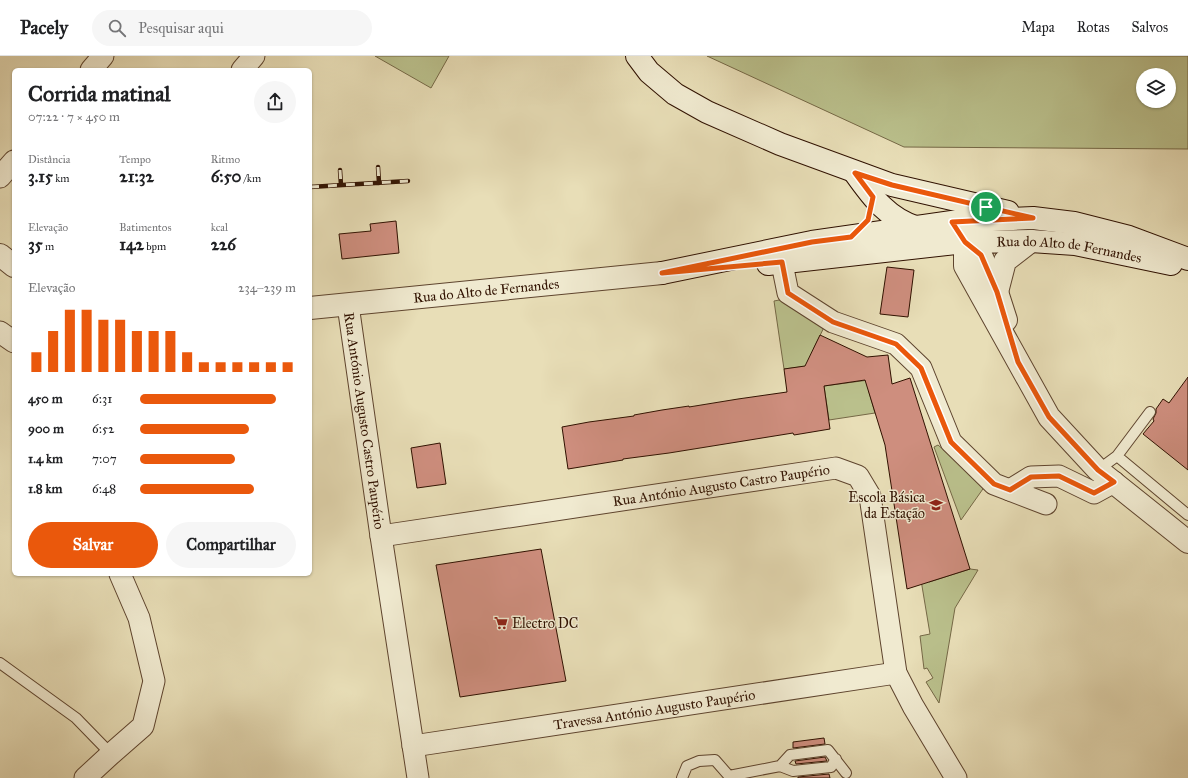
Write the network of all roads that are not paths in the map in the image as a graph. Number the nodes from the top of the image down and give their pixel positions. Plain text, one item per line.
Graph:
1 (103, 56) edge
2 (254, 56) edge
3 (637, 56) edge
4 (93, 68) edge
5 (244, 68) edge
6 (12, 163) edge
7 (855, 173) junction
8 (0, 178) edge
9 (892, 185) junction
10 (873, 197) junction
11 (1033, 218) junction
12 (952, 222) junction
13 (915, 227) junction
14 (851, 237) junction
15 (1031, 241) junction
16 (965, 242) junction
17 (0, 255) edge
18 (780, 256) junction
19 (1188, 259) edge
20 (12, 264) edge
21 (1188, 268) edge
22 (997, 292) junction
23 (348, 305) junction
24 (312, 308) edge
25 (0, 332) edge
26 (12, 341) edge
27 (1018, 362) junction
28 (1150, 412) dead end
29 (1117, 456) junction
30 (1106, 476) junction
31 (1010, 490) junction
32 (1046, 504) dead end
33 (1188, 515) edge
34 (381, 536) junction
35 (1188, 542) edge
36 (121, 576) edge
37 (0, 663) edge
38 (896, 673) junction
39 (413, 746) junction
40 (111, 754) junction
41 (836, 759) junction
42 (780, 766) junction
43 (846, 773) dead end
44 (85, 778) edge
45 (418, 778) edge
46 (682, 778) edge
47 (956, 778) edge

1 - 4 street
2 - 5 street
3 - 7 main road
6 - 8 street
7 - 9 main road
7 - 10 main road
9 - 11 main road
9 - 12 main road
10 - 13 main road
10 - 14 main road
11 - 12 main road, Rua do Alto de Fernandes
11 - 19 main road, Rua do Alto de Fernandes
12 - 13 main road, Rua do Alto de Fernandes
12 - 16 main road
13 - 14 main road, Rua do Alto de Fernandes
13 - 16 main road
14 - 18 main road, Rua do Alto de Fernandes
15 - 16 main road, Rua do Alto de Fernandes
15 - 21 main road, Rua do Alto de Fernandes
15 - 22 main road
16 - 18 main road, Rua do Alto de Fernandes
16 - 22 main road
16 - 27 main road
17 - 20 main road
18 - 23 main road, Rua do Alto de Fernandes
18 - 31 street
22 - 27 main road
23 - 24 main road, Rua do Alto de Fernandes
23 - 34 street, Rua António Augusto Castro Paupério
25 - 26 street
27 - 30 main road
28 - 29 lane
29 - 30 lane
29 - 33 lane
30 - 31 street
30 - 35 main road
31 - 32 street
34 - 38 street, Rua António Augusto Castro Paupério
34 - 39 street, Rua António Augusto Castro Paupério
36 - 40 street
37 - 40 lane
38 - 39 street, Travessa António Augusto Paupério
38 - 47 street, Rua António Augusto Castro Paupério
39 - 45 street, Rua António Augusto Castro Paupério
40 - 44 street
41 - 42 lane
41 - 42 lane
41 - 43 lane
42 - 46 lane

